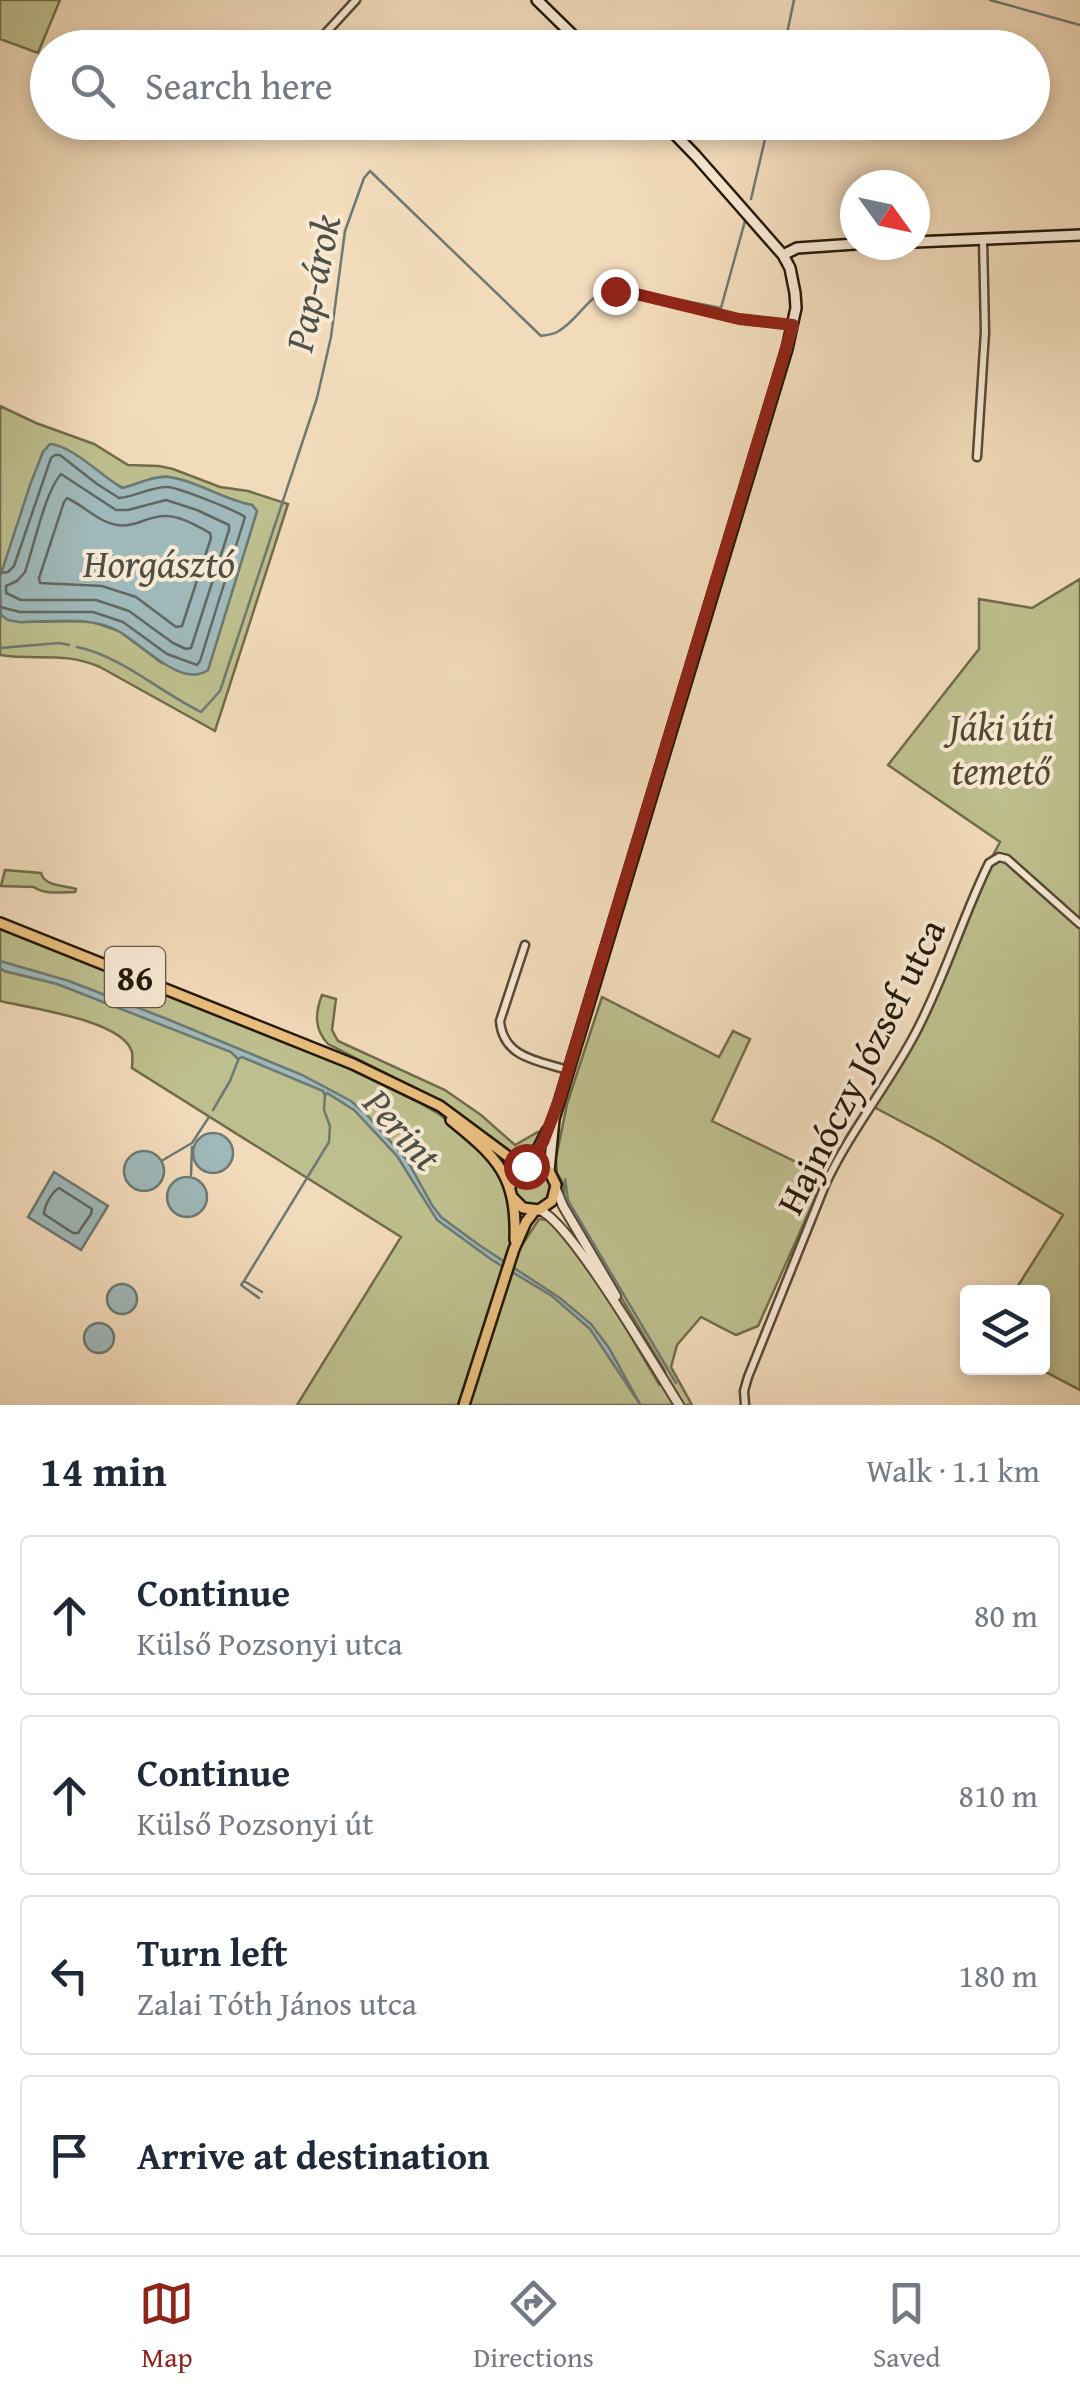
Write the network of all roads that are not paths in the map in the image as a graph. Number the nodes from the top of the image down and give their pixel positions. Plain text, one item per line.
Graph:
1 (356, 0) edge
2 (538, 0) edge
3 (328, 30) edge
4 (568, 30) edge
5 (680, 140) edge
6 (1080, 235) edge
7 (983, 239) junction
8 (930, 241) edge
9 (840, 245) edge
10 (783, 255) junction
11 (599, 298) dead end
12 (793, 325) junction
13 (977, 458) dead end
14 (0, 923) edge
15 (1080, 924) edge
16 (524, 945) dead end
17 (568, 1070) junction
18 (408, 1090) junction
19 (559, 1100) junction
20 (528, 1166) junction
21 (549, 1171) junction
22 (556, 1189) junction
23 (512, 1191) junction
24 (537, 1210) junction
25 (514, 1248) junction
26 (652, 1361) junction
27 (464, 1405) edge
28 (679, 1405) edge
29 (746, 1405) edge

1 - 3 street
2 - 4 main road
5 - 10 main road
6 - 7 main road
7 - 8 main road
7 - 13 street
9 - 10 main road
10 - 12 main road
11 - 12 street
12 - 17 main road
14 - 18 main road, 86
15 - 29 street, Hajnóczy József utca
16 - 17 street
17 - 19 main road
18 - 20 main road, 86
18 - 23 main road, 86
19 - 20 main road
19 - 21 main road
20 - 21 main road, 86
20 - 23 main road
21 - 22 main road
22 - 24 main road
22 - 26 street
23 - 24 main road, 86
23 - 25 main road
24 - 25 main road
24 - 26 street
25 - 27 main road
26 - 28 street

